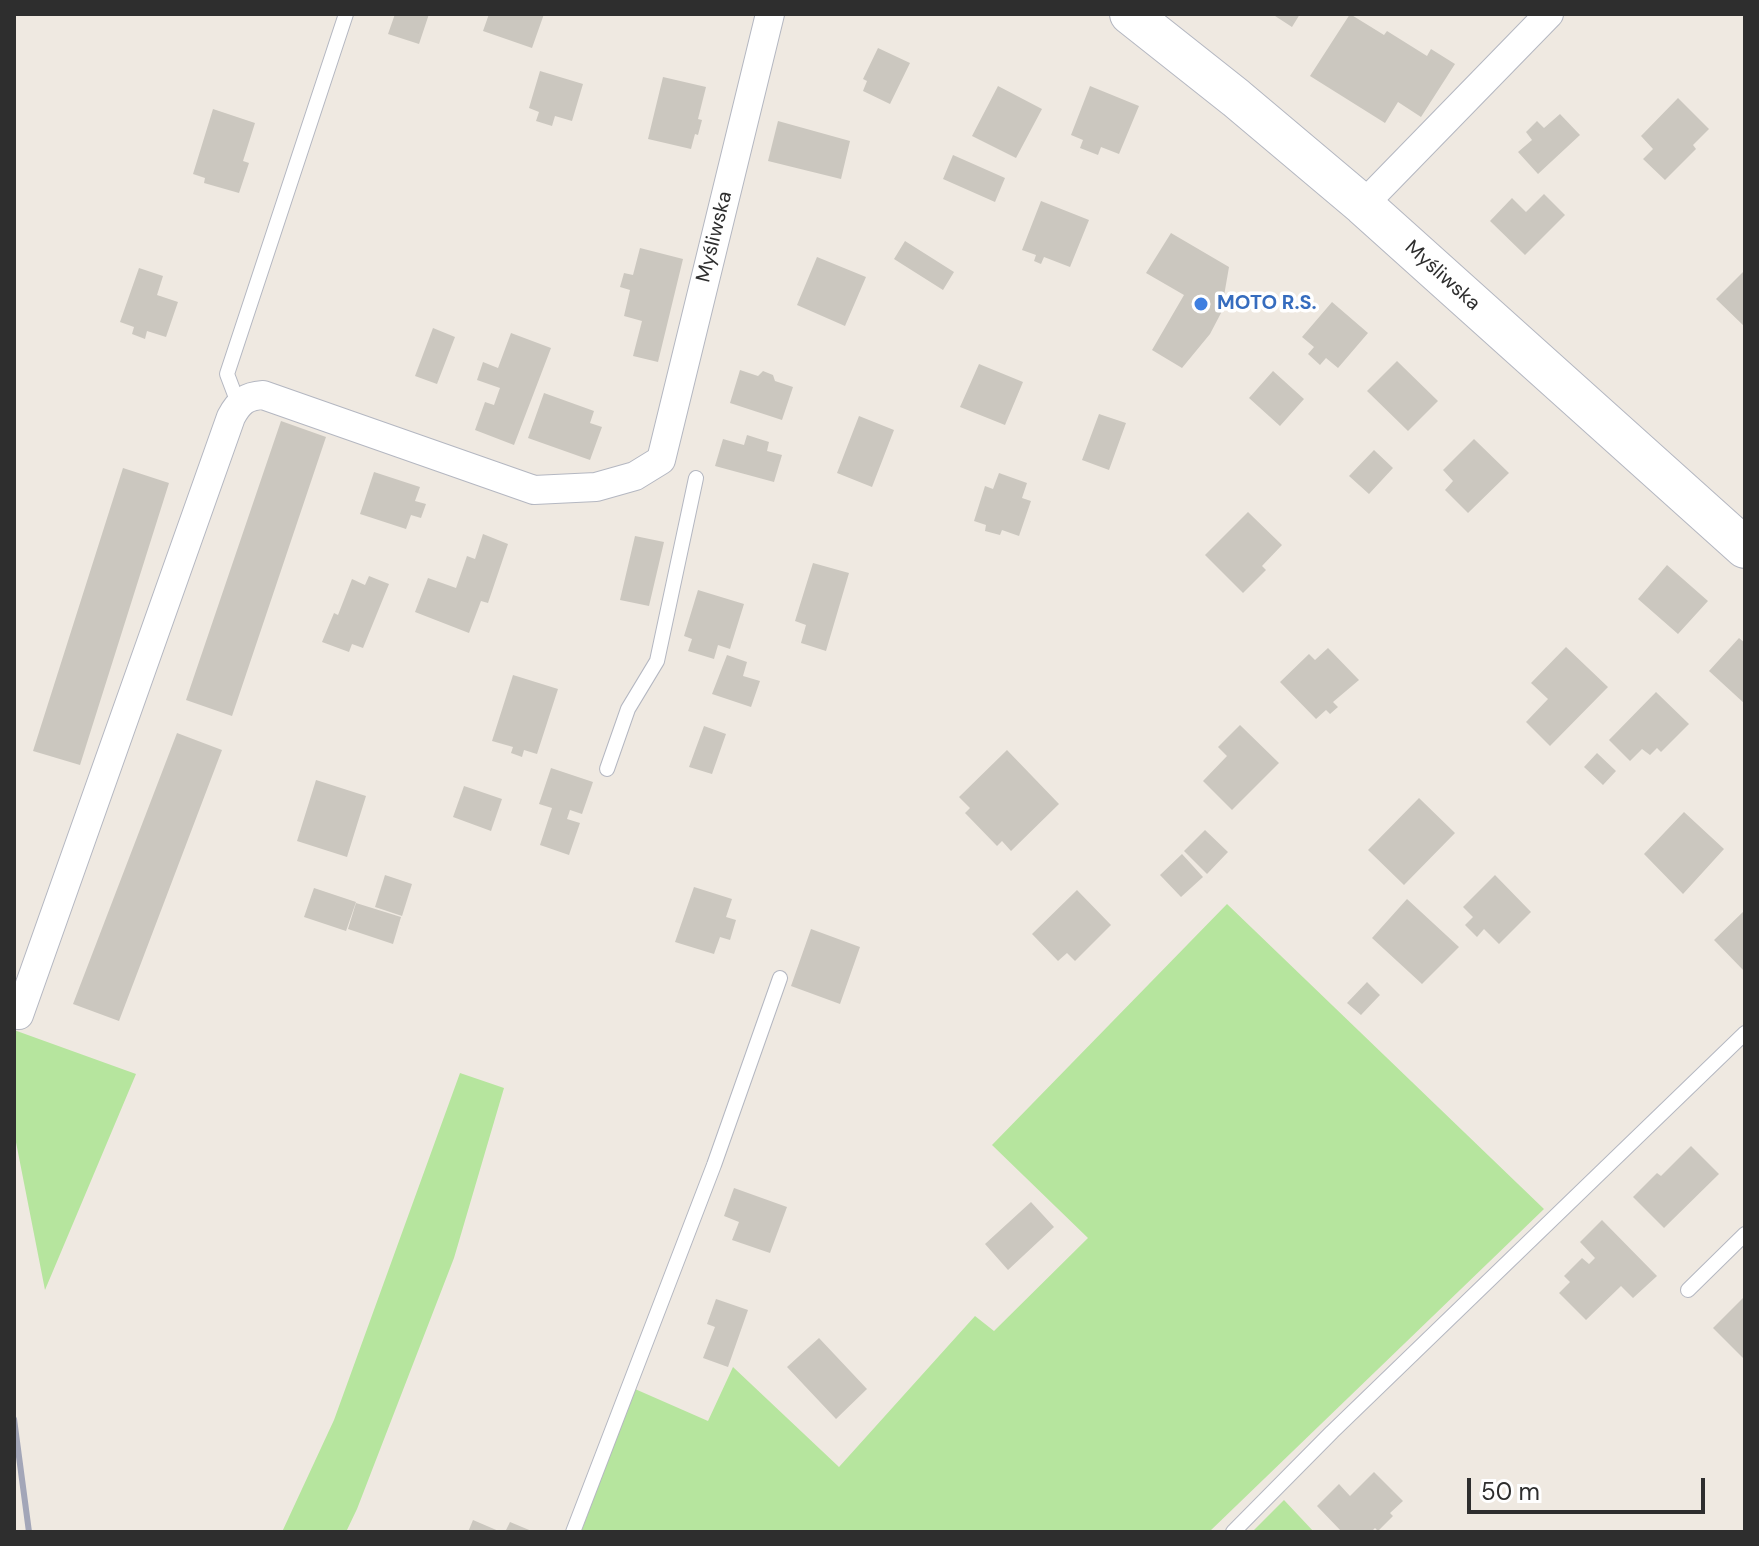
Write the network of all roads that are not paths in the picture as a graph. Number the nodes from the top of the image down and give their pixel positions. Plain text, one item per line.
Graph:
1 (346, 14) edge
2 (770, 14) edge
3 (1130, 14) edge
4 (1549, 14) edge
5 (1363, 205) junction
6 (238, 403) junction
7 (696, 478) dead end
8 (1745, 548) edge
9 (607, 769) dead end
10 (780, 978) dead end
11 (19, 1015) dead end
12 (1745, 1033) edge
13 (1745, 1234) edge
14 (1688, 1290) dead end
15 (573, 1532) edge
16 (1233, 1532) edge

1 - 6 lane
2 - 6 street, Myśliwska
3 - 5 street, Myśliwska
4 - 5 street
5 - 8 street, Myśliwska
6 - 11 street
7 - 9 lane
10 - 15 lane
12 - 16 lane
13 - 14 lane

